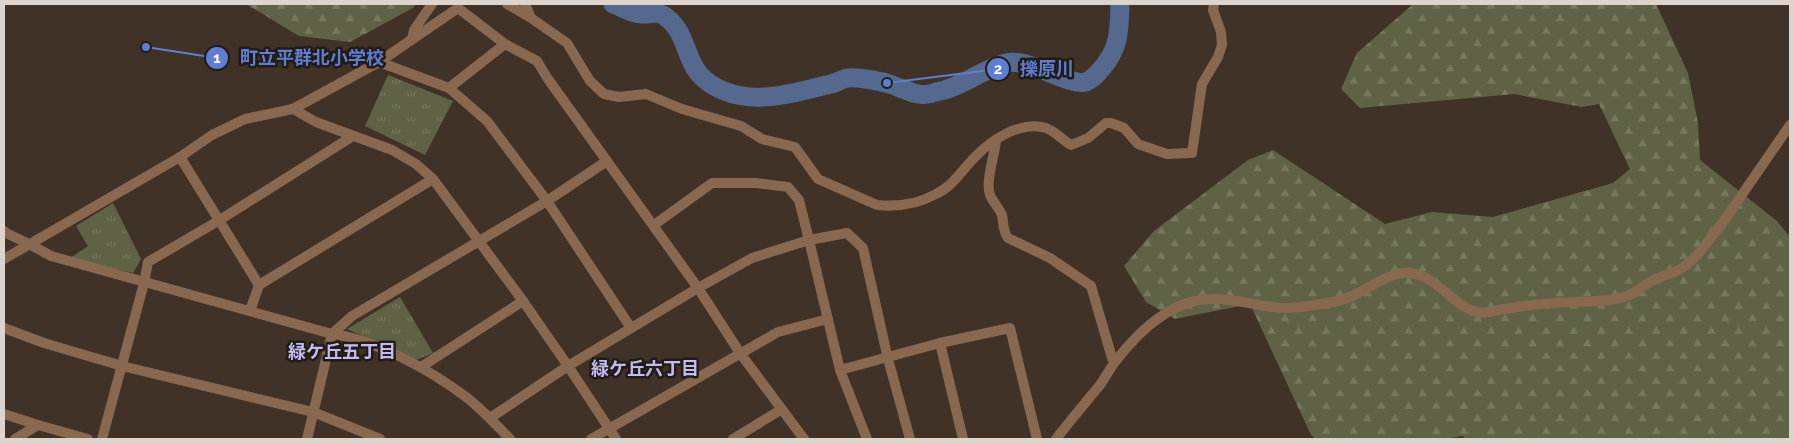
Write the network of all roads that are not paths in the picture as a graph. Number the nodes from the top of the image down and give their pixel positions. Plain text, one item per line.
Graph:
1 (432, 4) edge
2 (507, 4) edge
3 (525, 4) edge
4 (1214, 4) edge
5 (531, 18) junction
6 (412, 39) junction
7 (505, 44) junction
8 (379, 62) junction
9 (449, 88) junction
10 (293, 109) junction
11 (1790, 125) edge
12 (353, 136) junction
13 (996, 140) junction
14 (180, 157) junction
15 (607, 161) junction
16 (433, 179) junction
17 (547, 202) junction
18 (218, 221) junction
19 (654, 226) junction
20 (4, 231) edge
21 (809, 240) junction
22 (478, 242) junction
23 (30, 244) junction
24 (4, 259) edge
25 (144, 283) junction
26 (259, 285) junction
27 (698, 288) junction
28 (523, 301) junction
29 (250, 311) junction
30 (828, 320) junction
31 (4, 328) edge
32 (631, 328) junction
33 (332, 334) junction
34 (940, 343) junction
35 (740, 353) junction
36 (888, 358) junction
37 (1116, 362) junction
38 (122, 366) junction
39 (568, 366) junction
40 (421, 367) junction
41 (840, 370) junction
42 (782, 409) junction
43 (313, 412) junction
44 (4, 414) edge
45 (490, 418) junction
46 (38, 425) junction
47 (608, 429) junction
48 (15, 439) edge
49 (88, 439) edge
50 (102, 439) edge
51 (307, 439) edge
52 (380, 439) edge
53 (510, 439) edge
54 (591, 439) edge
55 (616, 439) edge
56 (732, 439) edge
57 (804, 439) edge
58 (866, 439) edge
59 (910, 439) edge
60 (963, 439) edge
61 (1037, 439) edge
62 (1056, 439) edge

1 - 6 street
2 - 5 street
3 - 5 street
4 - 13 street
5 - 13 street
6 - 7 street
6 - 8 street
7 - 9 street
7 - 15 street
8 - 9 street
8 - 10 street
9 - 17 street
10 - 12 street
10 - 14 street
11 - 37 street
12 - 16 street
12 - 18 street
13 - 37 street
14 - 18 street
14 - 23 street
15 - 17 street
15 - 19 street
16 - 22 street
16 - 26 street
17 - 22 street
17 - 32 street
18 - 25 street
18 - 26 street
19 - 21 street
19 - 27 street
20 - 23 street
21 - 27 street
21 - 30 street
21 - 36 street
22 - 28 street
22 - 33 street
23 - 24 street
23 - 25 street
25 - 29 street
25 - 38 street
26 - 29 street
27 - 32 street
27 - 35 street
28 - 39 street
28 - 40 street
29 - 33 street
30 - 35 street
30 - 41 street
31 - 38 street
32 - 39 street
33 - 40 street
33 - 43 street
34 - 36 street
34 - 60 street
34 - 61 street
35 - 42 street
35 - 47 street
36 - 41 street
36 - 59 street
37 - 62 street
38 - 43 street
38 - 50 street
39 - 45 street
39 - 47 street
40 - 45 street
41 - 58 street
42 - 56 street
42 - 57 street
43 - 51 street
43 - 52 street
44 - 46 street
45 - 53 street
46 - 48 street
46 - 49 street
47 - 54 street
47 - 55 street

